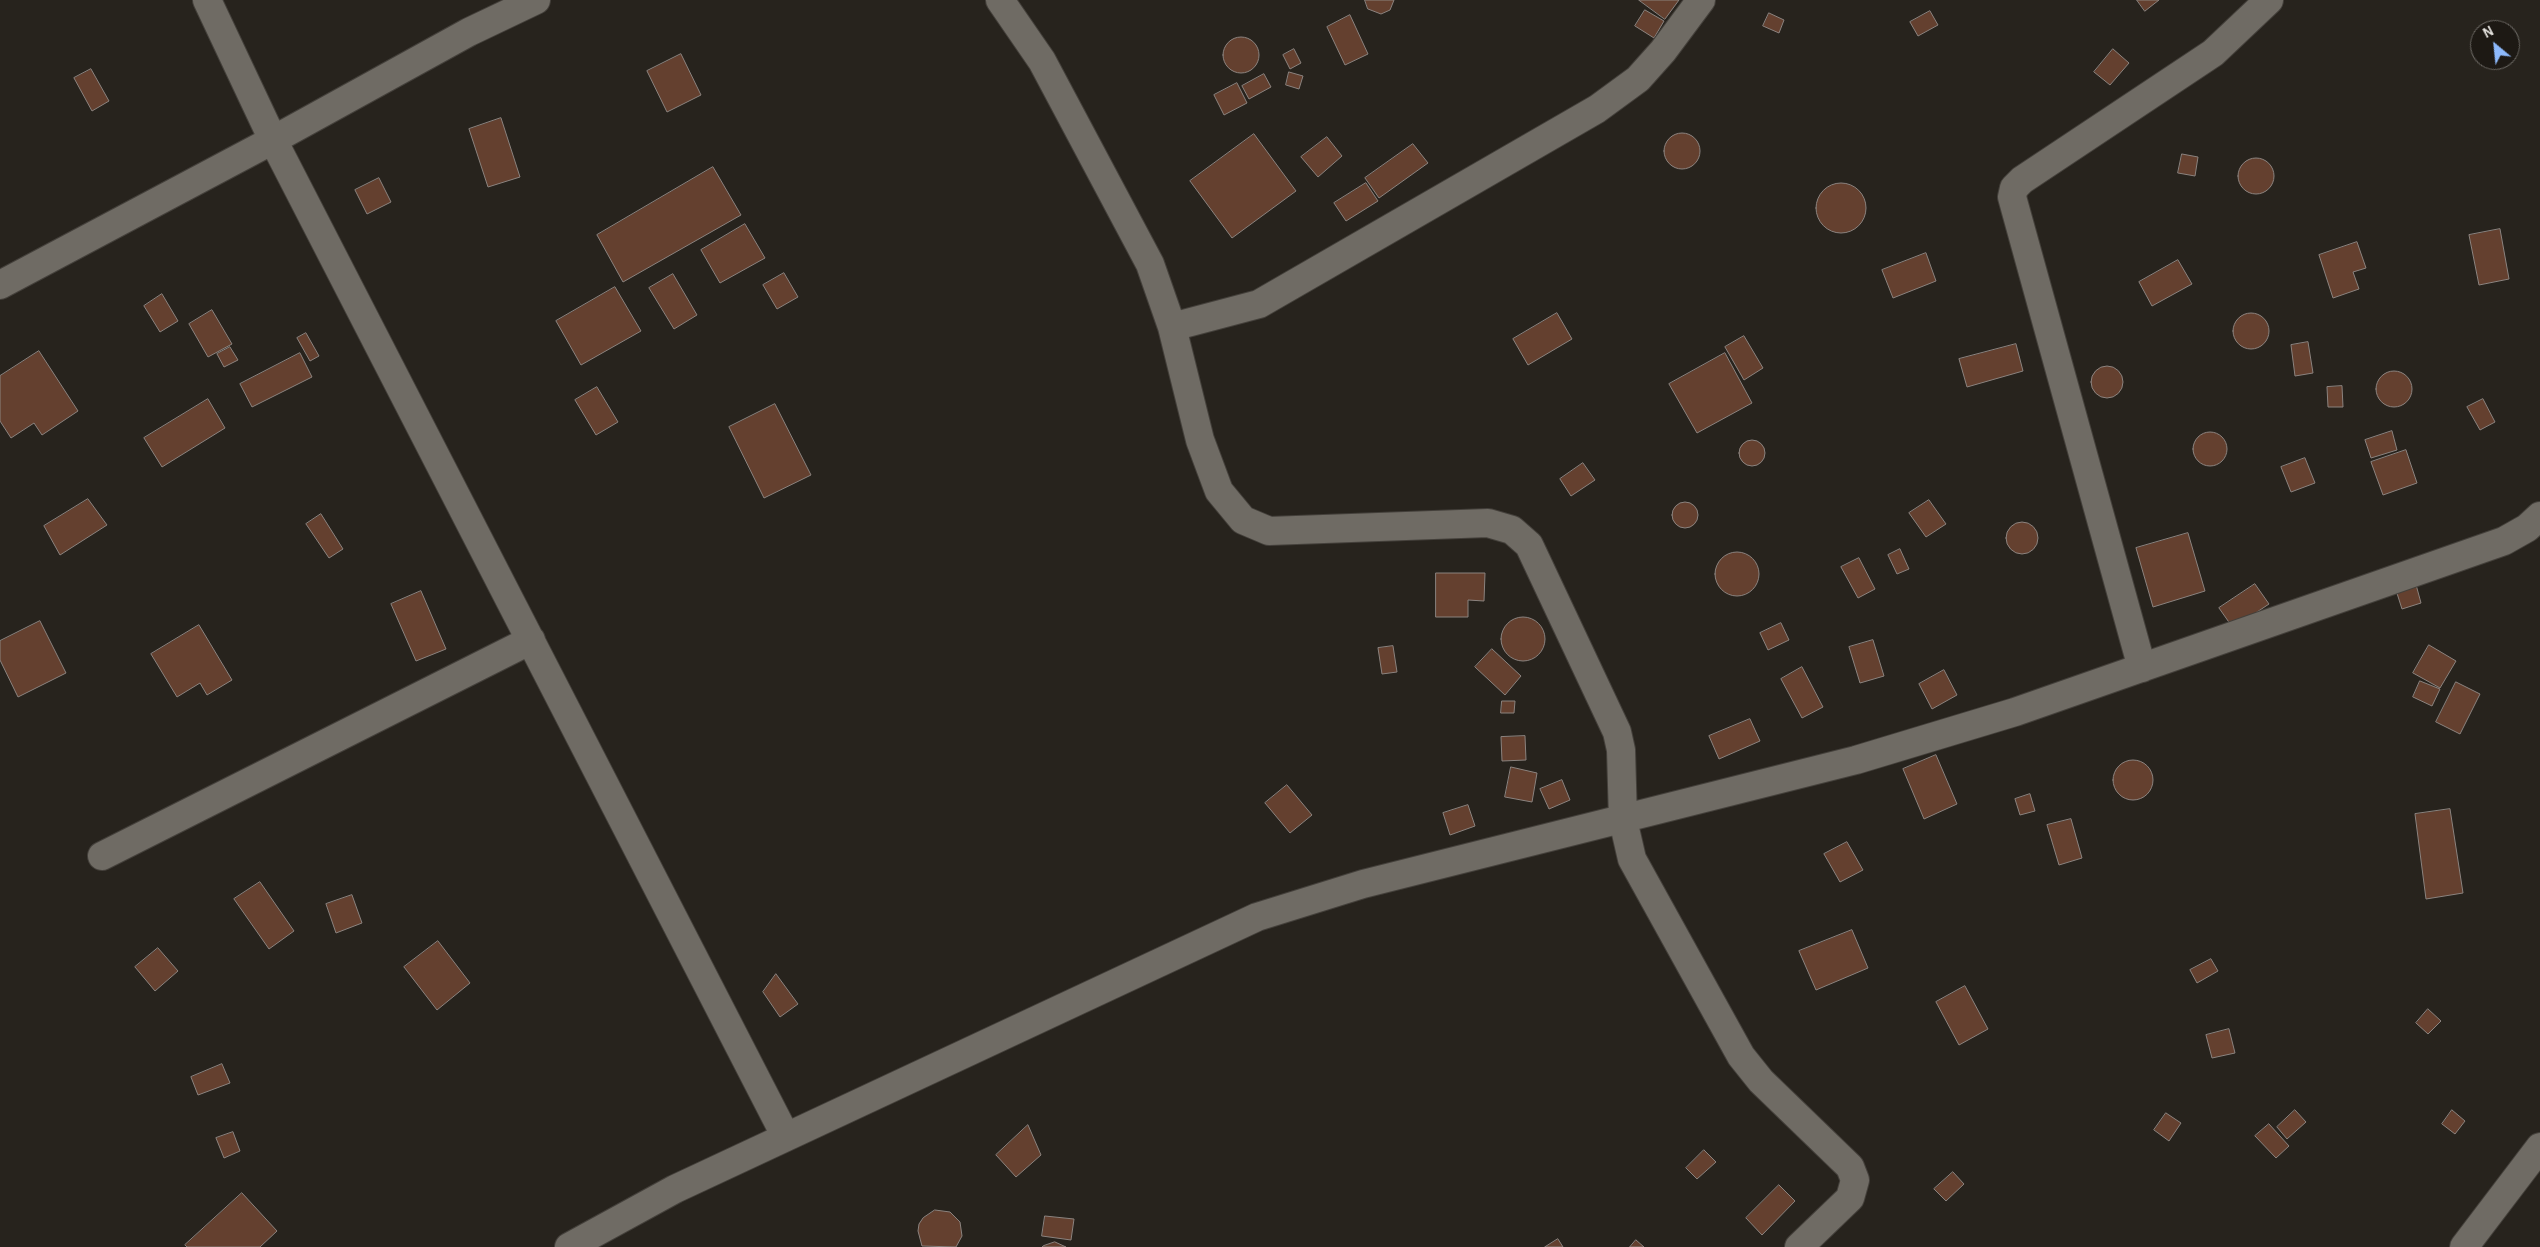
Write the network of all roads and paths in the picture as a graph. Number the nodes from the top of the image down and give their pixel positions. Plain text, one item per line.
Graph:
1 (207, 0) edge
2 (536, 0) edge
3 (1000, 0) edge
4 (1701, 0) edge
5 (2268, 0) edge
6 (273, 140) junction
7 (0, 286) edge
8 (1172, 327) junction
9 (2540, 516) edge
10 (530, 640) junction
11 (2142, 668) junction
12 (1623, 820) junction
13 (102, 856) dead end
14 (786, 1137) junction
15 (2540, 1147) edge
16 (570, 1247) edge
17 (1799, 1247) edge
18 (2464, 1247) edge

1 - 6 street
2 - 6 street
3 - 8 street
4 - 8 street
5 - 11 street
6 - 7 street
6 - 10 street
8 - 12 street
9 - 11 street
10 - 13 street
10 - 14 street
11 - 12 street
12 - 14 street
12 - 17 street
14 - 16 street
15 - 18 street

